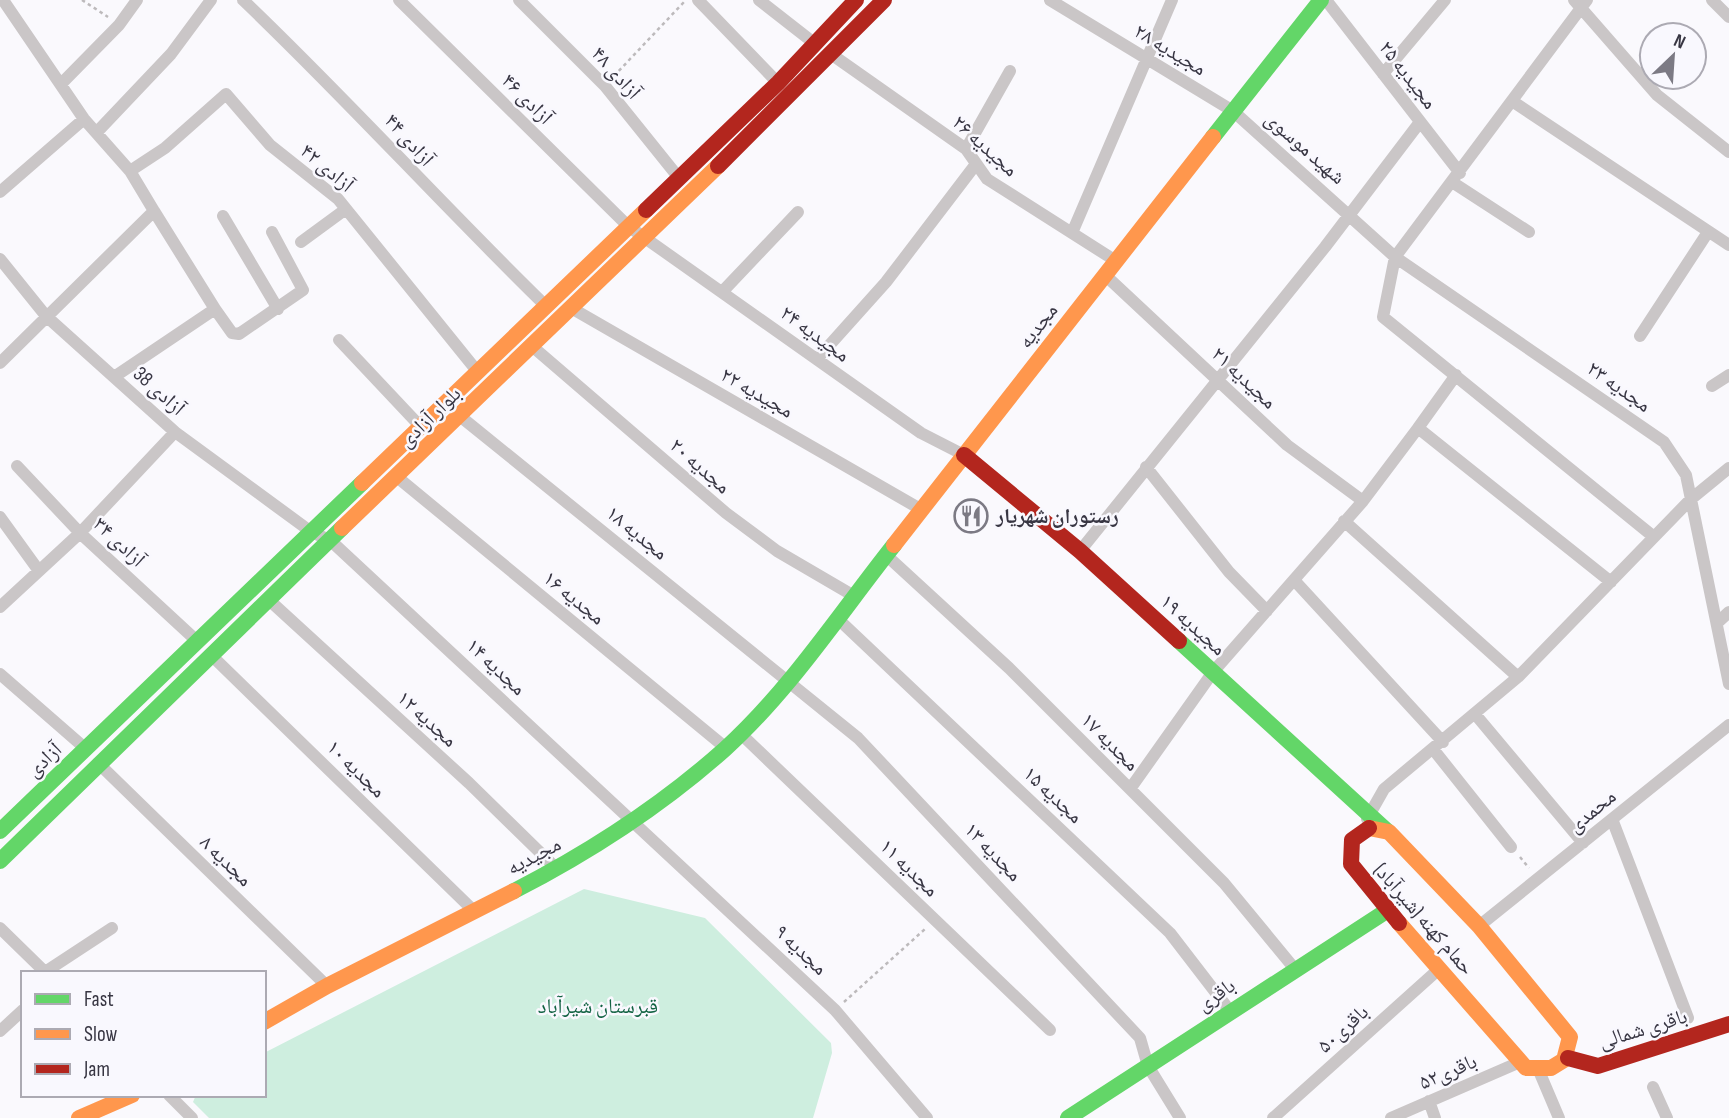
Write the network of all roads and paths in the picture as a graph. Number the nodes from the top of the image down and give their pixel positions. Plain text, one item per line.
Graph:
1 (3, 0) edge
2 (82, 0) edge
3 (137, 0) edge
4 (211, 0) edge
5 (243, 0) edge
6 (399, 0) edge
7 (685, 0) edge
8 (698, 0) edge
9 (759, 0) edge
10 (856, 0) edge
11 (884, 0) edge
12 (1050, 0) edge
13 (1172, 0) edge
14 (1324, 0) edge
15 (1446, 0) edge
16 (1712, 0) edge
17 (522, 1) edge
18 (1580, 2) edge
19 (1729, 17) edge
20 (120, 24) junction
21 (814, 43) junction
22 (831, 54) junction
23 (1148, 60) junction
24 (1010, 72) dead end
25 (1383, 74) junction
26 (62, 83) junction
27 (778, 83) junction
28 (605, 86) junction
29 (1511, 101) junction
30 (1233, 111) junction
31 (83, 119) junction
32 (1420, 122) junction
33 (97, 132) junction
34 (966, 149) junction
35 (1729, 152) edge
36 (976, 164) junction
37 (130, 171) junction
38 (679, 178) junction
39 (1456, 178) junction
40 (0, 192) edge
41 (694, 192) junction
42 (346, 209) junction
43 (154, 211) junction
44 (798, 212) dead end
45 (1350, 214) junction
46 (223, 216) dead end
47 (628, 226) junction
48 (272, 232) dead end
49 (1529, 232) dead end
50 (1708, 232) junction
51 (1072, 233) junction
52 (646, 239) junction
53 (301, 242) dead end
54 (1729, 245) edge
55 (1395, 257) junction
56 (0, 259) edge
57 (1116, 261) junction
58 (1105, 275) junction
59 (723, 291) junction
60 (546, 306) junction
61 (215, 309) junction
62 (278, 309) junction
63 (573, 309) junction
64 (46, 316) junction
65 (1640, 336) dead end
66 (339, 340) dead end
67 (533, 347) junction
68 (817, 359) junction
69 (0, 363) edge
70 (477, 371) junction
71 (1456, 375) junction
72 (1729, 375) edge
73 (114, 377) junction
74 (1216, 379) junction
75 (1712, 386) dead end
76 (461, 416) junction
77 (419, 425) junction
78 (1418, 428) junction
79 (175, 432) junction
80 (404, 442) junction
81 (964, 455) junction
82 (418, 457) junction
83 (17, 467) dead end
84 (1146, 467) junction
85 (1729, 468) edge
86 (397, 477) junction
87 (1691, 499) junction
88 (1363, 501) junction
89 (922, 510) junction
90 (0, 517) edge
91 (1345, 521) junction
92 (310, 531) junction
93 (80, 533) junction
94 (1654, 537) junction
95 (331, 541) junction
96 (1080, 551) junction
97 (886, 555) junction
98 (38, 571) junction
99 (1294, 580) junction
100 (1611, 582) junction
101 (854, 596) junction
102 (268, 600) junction
103 (0, 607) edge
104 (1267, 611) junction
105 (1729, 612) edge
106 (837, 618) junction
107 (1717, 623) junction
108 (198, 642) junction
109 (211, 655) junction
110 (1213, 672) junction
111 (0, 674) edge
112 (1518, 677) junction
113 (789, 680) junction
114 (1729, 684) edge
115 (134, 704) junction
116 (1475, 714) junction
117 (146, 716) junction
118 (1729, 724) edge
119 (741, 734) junction
120 (1438, 746) junction
121 (726, 748) junction
122 (86, 749) junction
123 (98, 763) junction
124 (1130, 789) junction
125 (1369, 815) junction
126 (1612, 819) junction
127 (636, 821) junction
128 (0, 831) edge
129 (1359, 832) junction
130 (1389, 832) junction
131 (1583, 843) junction
132 (1511, 847) joint
133 (0, 861) edge
134 (557, 869) junction
135 (1538, 879) junction
136 (1388, 910) junction
137 (474, 911) junction
138 (935, 919) junction
139 (1479, 926) junction
140 (112, 928) dead end
141 (0, 929) edge
142 (1294, 968) junction
143 (1439, 969) junction
144 (44, 971) edge
145 (47, 971) edge
146 (327, 986) junction
147 (835, 1010) junction
148 (1230, 1011) junction
149 (21, 1012) edge
150 (1688, 1018) dead end
151 (266, 1021) edge
152 (1729, 1024) edge
153 (1050, 1030) dead end
154 (0, 1031) edge
155 (1568, 1058) junction
156 (1520, 1062) junction
157 (1148, 1066) junction
158 (1539, 1071) junction
159 (1653, 1087) dead end
160 (127, 1097) edge
161 (171, 1097) edge
162 (1429, 1101) junction
163 (1077, 1116) edge
164 (79, 1118) edge
165 (192, 1118) edge
166 (927, 1118) edge
167 (1180, 1118) edge
168 (1273, 1118) edge
169 (1391, 1118) edge
170 (1436, 1118) edge
171 (1559, 1118) edge
172 (1667, 1118) edge

1 - 26 street
2 - 20 path
3 - 20 street
4 - 33 street
5 - 60 street, آزادی ۴۴
6 - 47 street, آزادی ۴۶
7 - 28 path
8 - 27 street
9 - 21 street
10 - 21 street, بلوار آزادی
11 - 22 street, بلوار آزادی
12 - 23 street, مجیدیه ۲۸
13 - 23 street
14 - 25 street, مجیدیه ۲۵
14 - 30 street, مجدیه
15 - 25 street
16 - 19 street
17 - 28 street, آزادی ۴۸
18 - 29 street
18 - 35 street
20 - 26 street
21 - 22 street
21 - 27 street, بلوار آزادی
22 - 34 street, مجیدیه ۲۶
22 - 41 street, بلوار آزادی
23 - 30 street, مجیدیه ۲۸
23 - 51 street
24 - 34 street
25 - 32 street, مجیدیه ۲۵
26 - 31 street
27 - 38 street, بلوار آزادی
28 - 38 street, آزادی ۴۸
29 - 39 street
29 - 50 street
30 - 45 street, شهید موسوی
30 - 57 street, مجدیه
31 - 33 street
31 - 40 street
32 - 39 street, مجیدیه ۲۵
32 - 45 street
33 - 37 street
34 - 36 street, مجیدیه ۲۶
36 - 51 street, مجیدیه ۲۶
36 - 68 street
37 - 42 street, آزادی ۴۲
37 - 43 street
38 - 41 street
38 - 47 street, بلوار آزادی
39 - 49 street, مجیدیه ۲۵
39 - 55 street
41 - 52 street, بلوار آزادی
42 - 53 street
42 - 70 street, آزادی ۴۲
43 - 61 street
43 - 64 street
44 - 59 street
45 - 55 street, مجدیه ۲۳
45 - 74 street
46 - 62 street
47 - 52 street, آزادی ۴۶
47 - 60 street, بلوار آزادی
48 - 62 street
50 - 54 street
50 - 65 street
51 - 57 street, مجیدیه ۲۶
52 - 59 street, مجیدیه ۲۴
52 - 63 street, بلوار آزادی
55 - 71 street
55 - 87 street, مجدیه ۲۳
56 - 64 street, آزادی 38
57 - 58 street, مجدیه
58 - 74 street, مجیدیه ۲۱
58 - 81 street, مجدیه
59 - 68 street, مجیدیه ۲۴
60 - 70 street, بلوار آزادی
61 - 62 street
61 - 73 street
63 - 67 street, بلوار آزادی
63 - 89 street, مجیدیه ۲۲
64 - 69 street
64 - 73 street, آزادی 38
66 - 77 street
67 - 76 street, بلوار آزادی
67 - 101 street, مجدیه ۲۰
68 - 81 street, مجیدیه ۲۴
70 - 77 street, بلوار آزادی
71 - 78 street
71 - 94 street
72 - 75 street
73 - 79 street, آزادی 38
74 - 84 street
74 - 88 street, مجیدیه ۲۱
76 - 82 street, بلوار آزادی
76 - 113 street, مجدیه ۱۸
77 - 80 street, بلوار آزادی
78 - 88 street
78 - 100 street
79 - 92 street, آزادی 38
79 - 93 street
80 - 82 street
80 - 92 street, بلوار آزادی
81 - 89 street, مجدیه
81 - 96 street, مجیدیه ۱۹
82 - 86 street, بلوار آزادی
83 - 93 street, آزادی ۳۴
84 - 96 street
84 - 104 street
85 - 87 street
86 - 95 street, بلوار آزادی
86 - 121 street, مجدیه ۱۶
87 - 94 street
87 - 107 street, مجدیه ۲۳
88 - 91 street
89 - 97 street, مجدیه
90 - 98 street
91 - 99 street
91 - 112 street
92 - 95 street, آزادی 38
92 - 108 street, بلوار آزادی
93 - 98 street
93 - 108 street, آزادی ۳۴
94 - 100 street
95 - 102 street, بلوار آزادی
95 - 127 street, مجدیه ۱۴
96 - 110 street, مجیدیه ۱۹
97 - 101 street, مجدیه
97 - 124 street, مجدیه ۱۷
98 - 103 street
99 - 104 street
99 - 120 street
100 - 112 street
101 - 106 street, مجدیه
102 - 109 street, بلوار آزادی
102 - 134 street, مجدیه ۱۲
104 - 110 street
105 - 107 street
106 - 113 street, مجدیه
106 - 148 street, مجدیه ۱۵
107 - 114 street, مجدیه ۲۳
108 - 115 street, بلوار آزادی
109 - 117 street, بلوار آزادی
109 - 137 street, مجدیه ۱۰
110 - 124 street
110 - 125 street, مجیدیه ۱۹
111 - 122 street
112 - 116 street
113 - 119 street, مجیدیه
113 - 157 street, مجدیه ۱۳
115 - 117 street
115 - 122 street, بلوار آزادی
116 - 120 street
116 - 131 street
117 - 123 street, بلوار آزادی
118 - 126 street, محمدی
119 - 121 street, مجیدیه
119 - 138 street, مجدیه ۱۱
120 - 125 street
120 - 132 street
121 - 127 street, مجیدیه
122 - 128 street, آزادی
123 - 133 street, بلوار آزادی
123 - 146 street, مجدیه ۸
124 - 142 street, مجدیه ۱۷
125 - 129 street
125 - 130 street, مجیدیه ۱۹
126 - 131 street, محمدی
126 - 150 street
127 - 134 street, مجیدیه
127 - 147 street, مجدیه ۹
129 - 130 street, حمام کهنه (شیرآباد)
129 - 136 street, حمام کهنه (شیرآباد)
130 - 139 street, حمام کهنه (شیرآباد)
131 - 135 street, محمدی
132 - 135 path
134 - 137 street, مجیدیه
135 - 139 street, محمدی
136 - 142 street, باقری
136 - 143 street, حمام کهنه (شیرآباد)
137 - 146 street, مجیدیه
138 - 147 path
138 - 153 street, مجدیه ۱۱
139 - 155 street, حمام کهنه (شیرآباد)
140 - 145 street
141 - 144 street
142 - 148 street, باقری
143 - 156 street, حمام کهنه (شیرآباد)
143 - 168 street, باقری۵۰
146 - 151 street, مجیدیه
147 - 166 street, مجدیه ۹
148 - 157 street, باقری
149 - 154 street
152 - 155 street, باقری شمالی
155 - 158 street
156 - 158 street, حمام کهنه (شیرآباد)
156 - 162 street, باقری۵۲
157 - 163 street, باقری
157 - 167 street, مجدیه ۱۳
158 - 171 street
159 - 172 street
160 - 164 street
161 - 165 street
162 - 169 street, باقری۵۲
162 - 170 street

